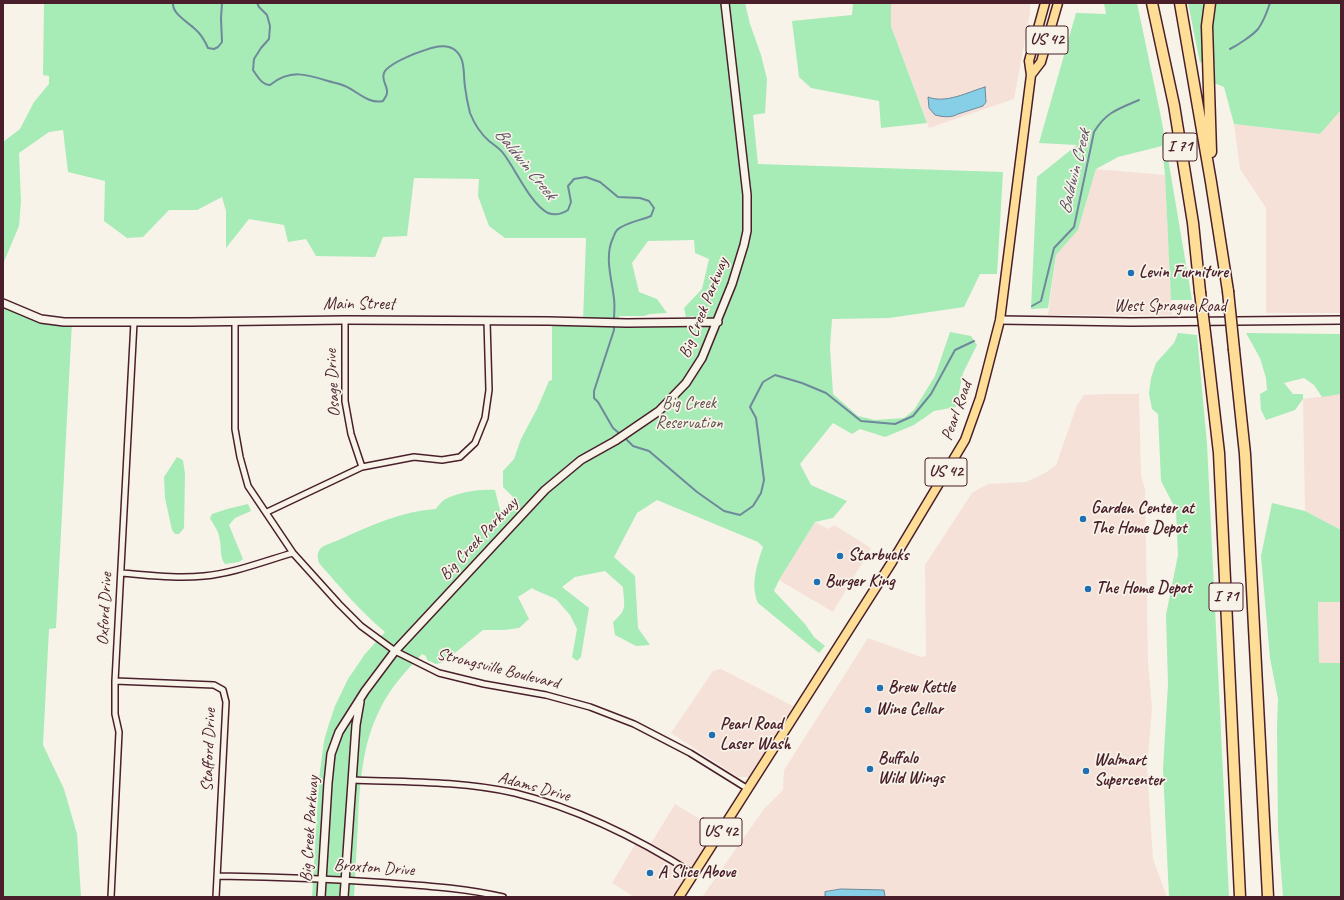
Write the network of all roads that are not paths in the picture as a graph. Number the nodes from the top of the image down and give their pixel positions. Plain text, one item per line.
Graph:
1 (725, 3) edge
2 (1045, 3) edge
3 (1058, 3) edge
4 (1149, 3) edge
5 (1152, 3) edge
6 (1180, 3) edge
7 (1210, 3) edge
8 (1160, 39) junction
9 (1031, 75) junction
10 (1211, 182) junction
11 (3, 303) edge
12 (345, 320) junction
13 (1000, 320) junction
14 (1341, 320) edge
15 (487, 321) junction
16 (134, 322) junction
17 (235, 322) junction
18 (718, 322) junction
19 (362, 467) junction
20 (267, 512) junction
21 (294, 553) junction
22 (121, 573) junction
23 (395, 651) junction
24 (115, 681) junction
25 (361, 698) junction
26 (352, 780) junction
27 (748, 789) junction
28 (694, 874) junction
29 (218, 876) junction
30 (322, 879) junction
31 (345, 880) junction
32 (111, 897) edge
33 (216, 897) edge
34 (321, 897) edge
35 (344, 897) edge
36 (503, 897) edge
37 (680, 897) edge
38 (1240, 897) edge
39 (1268, 897) edge

1 - 18 street, Big Creek Parkway
2 - 9 main road, Pearl Road / US 42
3 - 9 main road, Pearl Road / US 42
4 - 8 highway
5 - 8 highway, I 71
6 - 10 highway, I 71
7 - 10 highway
8 - 38 highway, I 71, bridge
9 - 13 main road, Pearl Road / US 42
10 - 39 highway, I 71, bridge
11 - 16 street, Main Street
12 - 15 street, Main Street
12 - 17 street, Main Street
12 - 19 street, Osage Drive
13 - 14 street, West Sprague Road
13 - 27 main road, Pearl Road / US 42
15 - 18 street, Main Street
15 - 19 street
16 - 17 street, Main Street
16 - 22 street, Oxford Drive
17 - 20 street, Strongsville Boulevard
18 - 23 street, Big Creek Parkway
19 - 20 street
20 - 21 street, Strongsville Boulevard
21 - 22 street
21 - 23 street, Strongsville Boulevard
22 - 24 street, Oxford Drive
23 - 25 street, Big Creek Parkway
23 - 27 street, Strongsville Boulevard
24 - 29 street, Stafford Drive
24 - 32 street, Oxford Drive
25 - 26 street, Big Creek Parkway
25 - 30 street, Big Creek Parkway
26 - 28 street, Adams Drive
26 - 31 street, Big Creek Parkway
27 - 28 main road, Pearl Road / US 42
28 - 37 main road, Pearl Road / US 42
29 - 30 street, Broxton Drive
29 - 33 street, Stafford Drive
30 - 31 street, Broxton Drive
30 - 34 street, Big Creek Parkway
31 - 35 street, Big Creek Parkway
31 - 36 street, Broxton Drive

